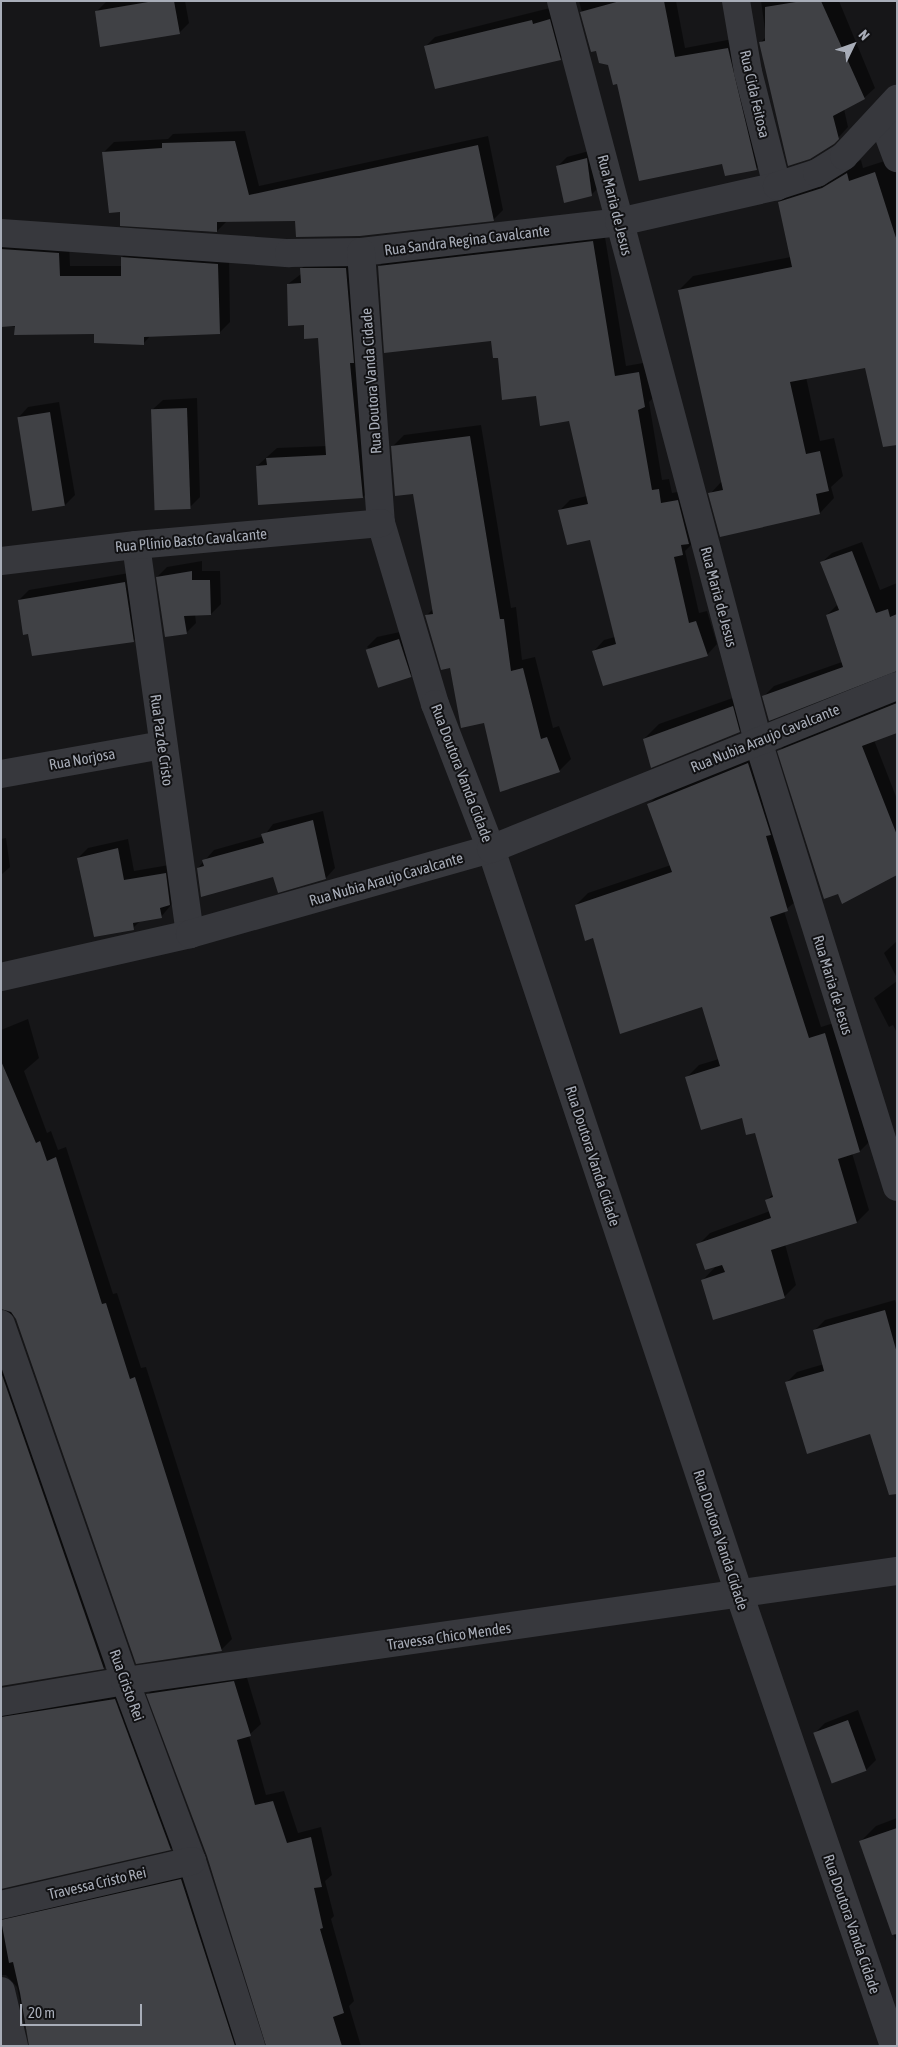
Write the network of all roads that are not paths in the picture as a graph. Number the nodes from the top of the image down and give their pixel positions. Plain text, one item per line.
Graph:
1 (561, 1) edge
2 (736, 1) edge
3 (889, 108) edge
4 (897, 158) edge
5 (777, 186) junction
6 (619, 222) junction
7 (1, 233) edge
8 (361, 252) junction
9 (381, 523) junction
10 (136, 545) junction
11 (1, 560) edge
12 (897, 686) edge
13 (758, 741) junction
14 (162, 745) junction
15 (1, 774) edge
16 (491, 849) junction
17 (190, 934) junction
18 (1, 977) edge
19 (897, 1186) edge
20 (1, 1324) edge
21 (897, 1571) edge
22 (740, 1596) junction
23 (125, 1681) junction
24 (1, 1702) edge
25 (192, 1861) junction
26 (1, 1905) edge
27 (1, 1991) edge
28 (14, 2046) edge
29 (251, 2046) edge
30 (894, 2046) edge

1 - 6 street, Rua Maria de Jesus
2 - 5 street, Rua Cida Feitosa
3 - 4 street
3 - 5 street, Rua Sandra Regina Cavalcante
5 - 6 street, Rua Sandra Regina Cavalcante
6 - 8 street, Rua Sandra Regina Cavalcante
6 - 13 street, Rua Maria de Jesus
7 - 8 street, Rua Sandra Regina Cavalcante
8 - 9 street, Rua Doutora Vanda Cidade
9 - 10 street, Rua Plínio Basto Cavalcante
9 - 16 street, Rua Doutora Vanda Cidade
10 - 11 street, Rua Plínio Basto Cavalcante
10 - 14 street, Rua Paz de Cristo
12 - 13 street, Rua Nubia Araujo Cavalcante
13 - 16 street, Rua Nubia Araujo Cavalcante
13 - 19 street, Rua Maria de Jesus
14 - 15 street, Rua Norjosa
14 - 17 street, Rua Paz de Cristo
16 - 17 street, Rua Nubia Araujo Cavalcante
16 - 22 street, Rua Doutora Vanda Cidade
17 - 18 street, Rua Nubia Araujo Cavalcante
20 - 23 street, Rua Cristo Rei
21 - 22 street, Travessa Chico Mendes
22 - 23 street, Travessa Chico Mendes
22 - 30 street, Rua Doutora Vanda Cidade
23 - 24 street, Travessa Chico Mendes
23 - 25 street, Rua Cristo Rei
25 - 26 street, Travessa Cristo Rei
25 - 29 street, Rua Cristo Rei
27 - 28 street

